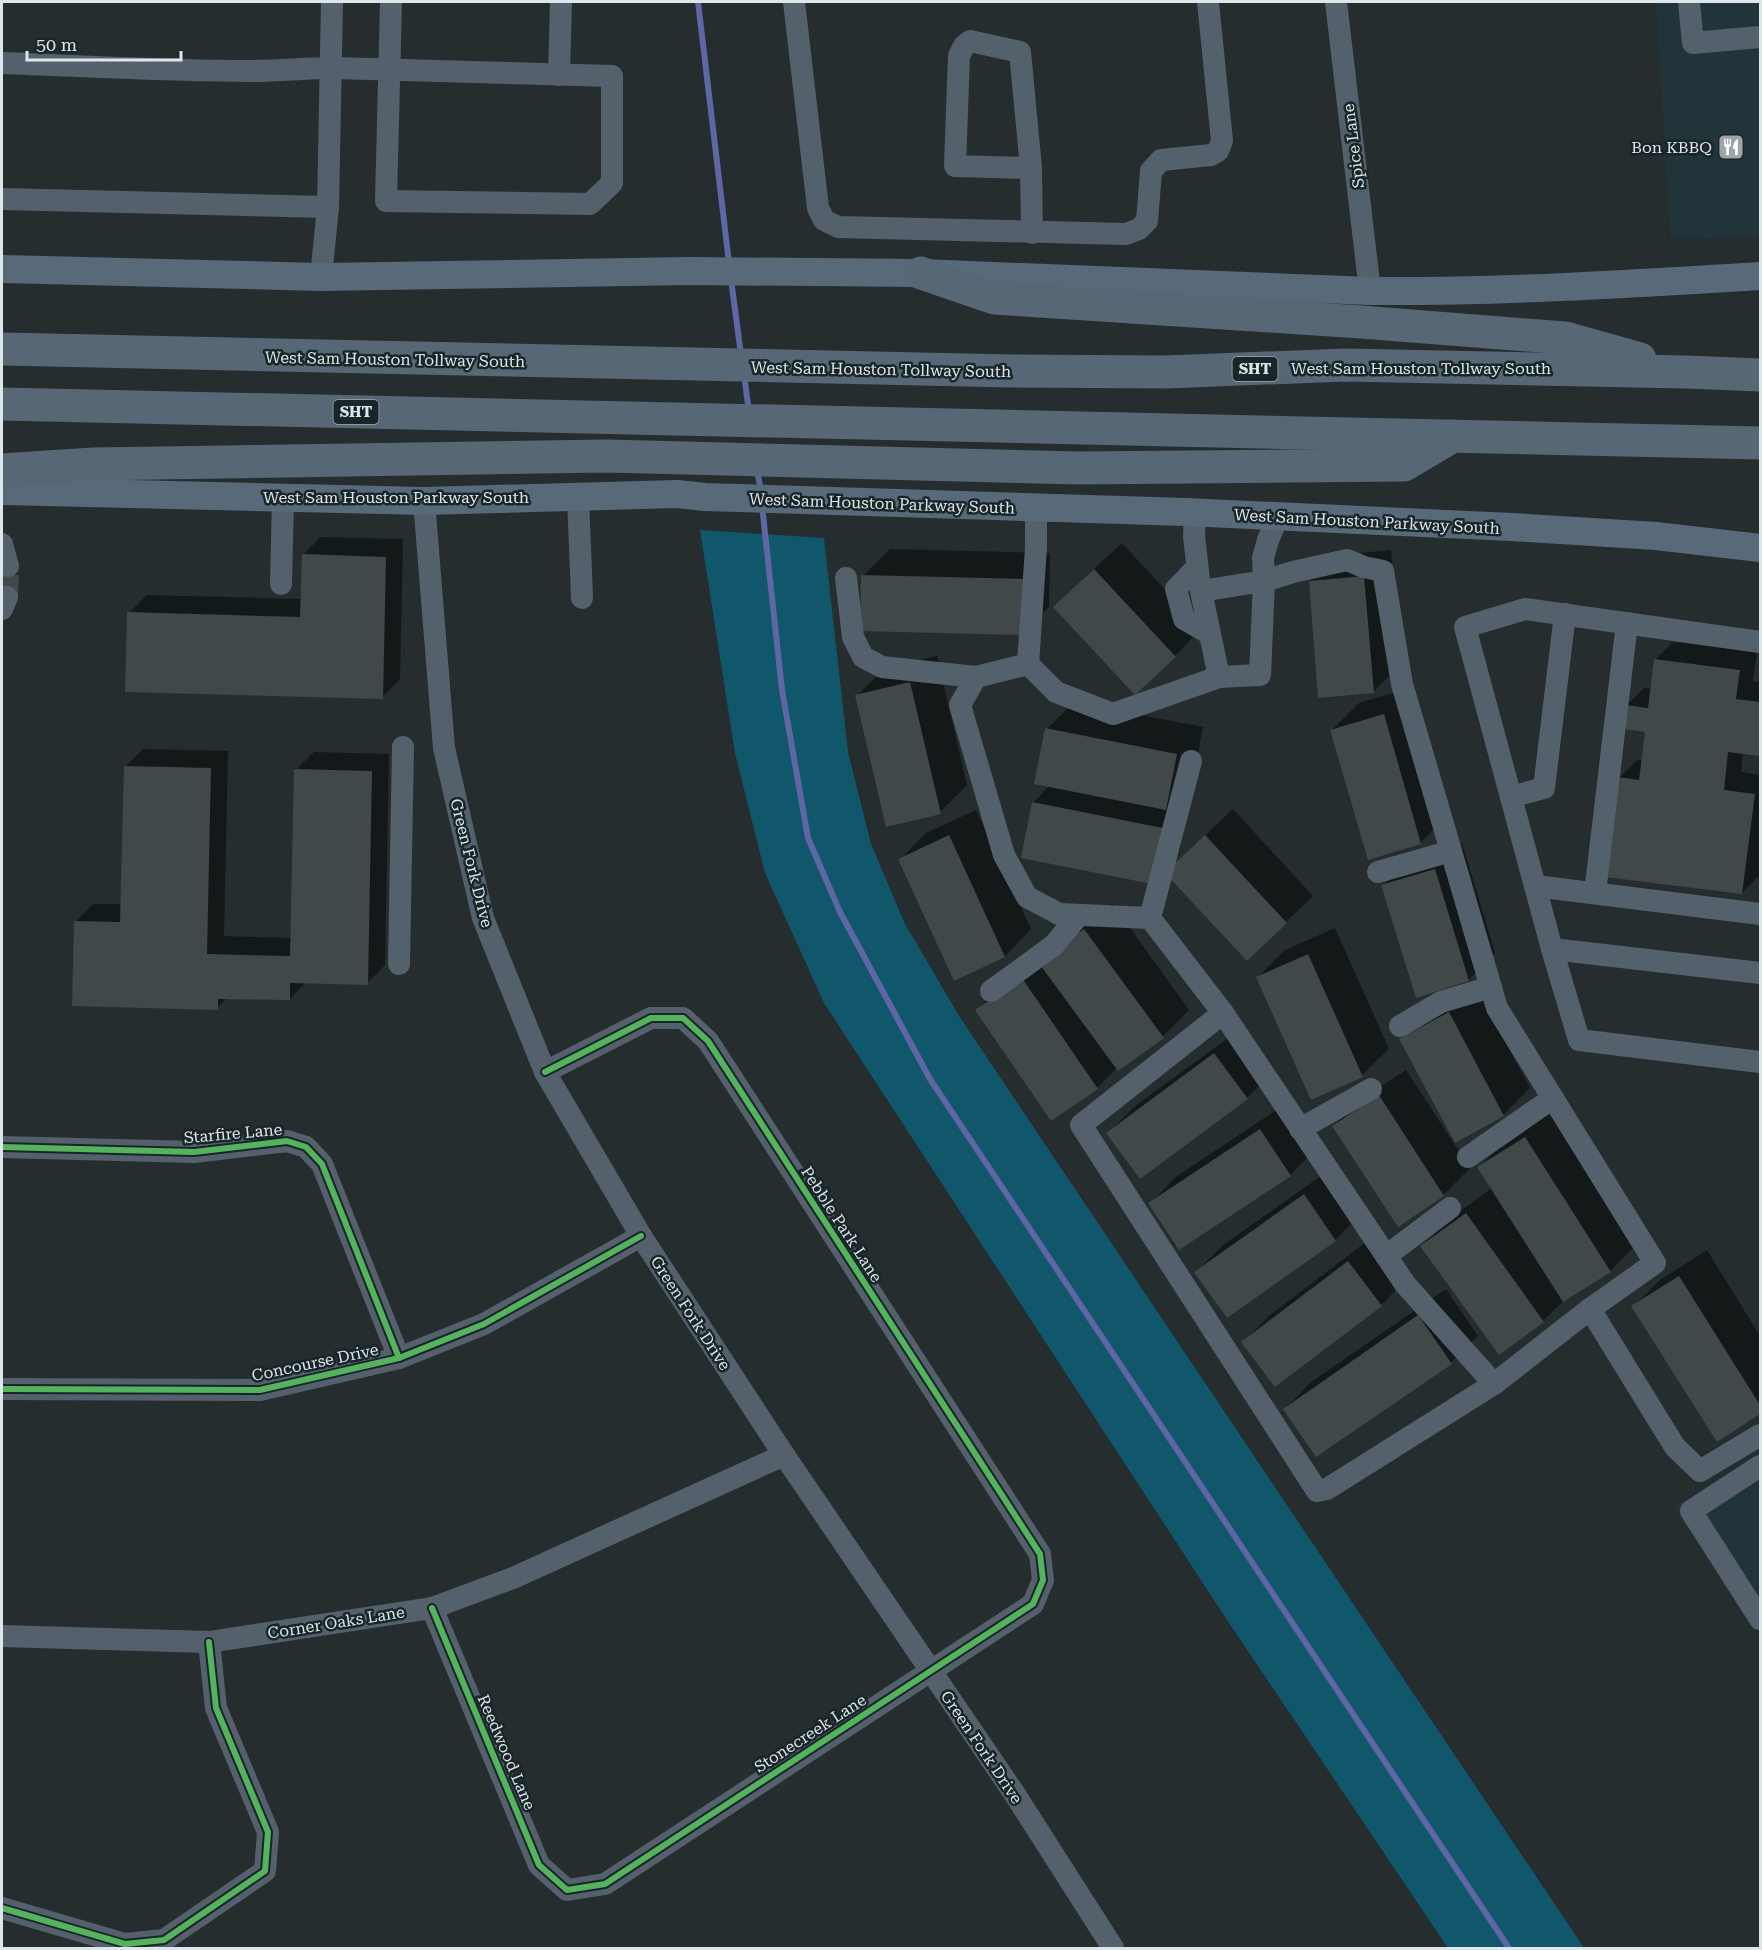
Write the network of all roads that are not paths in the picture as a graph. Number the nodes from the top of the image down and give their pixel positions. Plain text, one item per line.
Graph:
1 (332, 2) edge
2 (391, 2) edge
3 (561, 2) edge
4 (794, 2) edge
5 (1208, 2) edge
6 (1336, 2) edge
7 (1689, 2) edge
8 (1761, 37) edge
9 (2, 63) edge
10 (331, 68) junction
11 (390, 70) junction
12 (559, 75) junction
13 (1031, 168) junction
14 (2, 200) edge
15 (328, 207) junction
16 (1032, 233) junction
17 (2, 269) edge
18 (921, 273) junction
19 (1761, 276) edge
20 (321, 277) junction
21 (1370, 291) junction
22 (2, 349) edge
23 (1685, 372) junction
24 (1761, 375) edge
25 (2, 405) edge
26 (1453, 436) junction
27 (1761, 443) edge
28 (2, 470) edge
29 (2, 491) edge
30 (283, 497) junction
31 (578, 497) junction
32 (424, 501) junction
33 (1036, 508) junction
34 (1195, 513) junction
35 (1278, 517) junction
36 (2, 544) edge
37 (1761, 548) edge
38 (8, 566) dead end
39 (1197, 567) junction
40 (846, 578) dead end
41 (1264, 581) junction
42 (281, 584) dead end
43 (1201, 591) junction
44 (582, 598) dead end
45 (1565, 614) junction
46 (1627, 623) junction
47 (1210, 634) junction
48 (1761, 642) edge
49 (1028, 664) junction
50 (976, 677) junction
51 (1219, 677) junction
52 (403, 747) dead end
53 (1191, 761) dead end
54 (1511, 798) junction
55 (1451, 851) junction
56 (1378, 872) dead end
57 (1535, 886) junction
58 (1595, 893) junction
59 (1761, 914) edge
60 (1079, 915) junction
61 (1150, 918) junction
62 (1552, 949) junction
63 (399, 964) dead end
64 (1761, 973) edge
65 (1491, 987) junction
66 (991, 991) dead end
67 (1223, 1013) junction
68 (1400, 1026) dead end
69 (1761, 1062) edge
70 (545, 1072) junction
71 (1371, 1089) dead end
72 (1553, 1098) junction
73 (1300, 1129) junction
74 (2, 1147) edge
75 (1468, 1157) dead end
76 (1450, 1208) dead end
77 (641, 1236) junction
78 (1386, 1256) junction
79 (1590, 1309) junction
80 (399, 1358) junction
81 (1494, 1384) junction
82 (2, 1389) edge
83 (1761, 1435) edge
84 (784, 1455) junction
85 (1761, 1466) edge
86 (1043, 1580) joint
87 (432, 1608) junction
88 (1761, 1619) edge
89 (2, 1636) edge
90 (209, 1642) junction
91 (930, 1671) junction
92 (575, 1889) joint
93 (2, 1908) edge
94 (1113, 1948) edge

1 - 10 street
2 - 11 street
3 - 12 street
4 - 16 street
5 - 16 street
6 - 21 street, Spice Lane
7 - 8 street
9 - 10 street
10 - 11 street
10 - 15 street
11 - 12 street
11 - 12 street
13 - 13 street
13 - 16 street
14 - 15 street
15 - 20 street
17 - 20 main road
18 - 20 main road
18 - 21 main road
18 - 23 highway
19 - 21 main road
22 - 23 highway, West Sam Houston Tollway South / SHT
23 - 24 highway, West Sam Houston Tollway South / SHT
25 - 26 highway, SHT
26 - 27 highway, SHT
26 - 28 highway
29 - 30 main road, West Sam Houston Parkway South
30 - 32 main road, West Sam Houston Parkway South
30 - 42 street
31 - 32 main road, West Sam Houston Parkway South
31 - 33 main road, West Sam Houston Parkway South
31 - 44 street
32 - 70 street, Green Fork Drive
33 - 34 main road, West Sam Houston Parkway South
33 - 49 street
34 - 35 main road, West Sam Houston Parkway South
34 - 39 street
35 - 37 main road, West Sam Houston Parkway South
35 - 41 street
36 - 38 street
39 - 43 street
39 - 47 street
40 - 50 street
41 - 43 street
41 - 51 street
41 - 55 street
43 - 47 street
45 - 46 street
45 - 54 street
45 - 54 street
46 - 48 street
46 - 58 street
47 - 51 street
49 - 50 street
49 - 51 street
50 - 60 street
52 - 63 street
53 - 61 street
54 - 57 street
55 - 56 street
55 - 65 street
57 - 58 street
57 - 62 street
58 - 59 street
60 - 61 street
60 - 66 street
61 - 67 street
62 - 64 street
62 - 69 street
65 - 68 street
65 - 72 street
67 - 73 street
67 - 81 street
70 - 77 street, Green Fork Drive
70 - 86 street, Pebble Park Lane
71 - 73 street
72 - 75 street
72 - 79 street
73 - 78 street
74 - 80 street, Starfire Lane
76 - 78 street
77 - 80 street, Concourse Drive
77 - 84 street, Green Fork Drive
78 - 81 street
79 - 81 street
79 - 83 street
80 - 82 street, Concourse Drive
84 - 87 street, Corner Oaks Lane
84 - 91 street, Green Fork Drive
85 - 88 street
86 - 91 street, Stonecreek Lane
87 - 90 street, Corner Oaks Lane
87 - 92 street, Reedwood Lane
89 - 90 street, Corner Oaks Lane
90 - 93 street
91 - 92 street, Stonecreek Lane
91 - 94 street, Green Fork Drive

